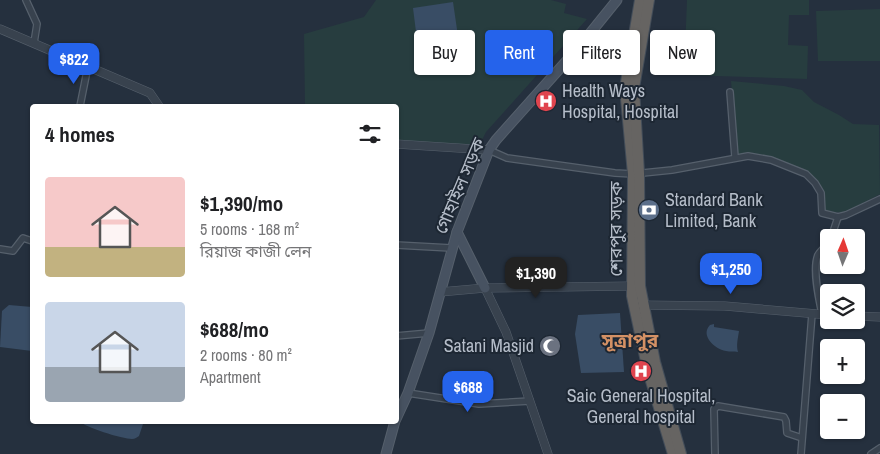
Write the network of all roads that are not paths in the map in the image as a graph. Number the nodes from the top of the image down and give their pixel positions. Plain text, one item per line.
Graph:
1 (26, 0) edge
2 (617, 0) edge
3 (640, 0) edge
4 (649, 0) edge
5 (0, 29) edge
6 (34, 43) junction
7 (88, 66) junction
8 (730, 92) dead end
9 (80, 104) edge
10 (158, 104) edge
11 (399, 144) edge
12 (489, 150) junction
13 (735, 157) junction
14 (636, 173) junction
15 (880, 199) edge
16 (838, 217) junction
17 (834, 229) edge
18 (457, 232) junction
19 (30, 240) edge
20 (399, 245) edge
21 (451, 248) junction
22 (0, 249) edge
23 (820, 253) edge
24 (632, 286) junction
25 (486, 288) junction
26 (440, 292) junction
27 (820, 303) edge
28 (639, 305) junction
29 (812, 314) junction
30 (820, 314) edge
31 (865, 316) edge
32 (880, 317) edge
33 (429, 333) junction
34 (399, 336) edge
35 (408, 393) junction
36 (530, 401) junction
37 (399, 413) edge
38 (395, 424) edge
39 (802, 438) junction
40 (880, 448) edge
41 (386, 454) edge
42 (548, 454) edge
43 (673, 454) edge
44 (680, 454) edge
45 (715, 454) edge
46 (801, 454) edge
47 (871, 454) edge

1 - 6 street
2 - 12 main road, গোহাইল সড়ক
3 - 14 highway, শেরপুর সড়ক
4 - 14 highway, শেরপুর সড়ক
5 - 6 street
6 - 7 street
7 - 9 street
7 - 10 street
8 - 13 street
11 - 12 street
12 - 14 street
12 - 18 main road, গোহাইল সড়ক
13 - 14 street
13 - 16 street
14 - 24 highway, শেরপুর সড়ক
14 - 28 highway, শেরপুর সড়ক
15 - 16 street
16 - 17 street
18 - 21 main road, গোহাইল সড়ক
18 - 25 main road
19 - 22 street
20 - 21 street
21 - 26 main road, গোহাইল সড়ক
23 - 27 street
24 - 25 street
24 - 28 highway, শেরপুর সড়ক
25 - 26 street
25 - 36 street
26 - 33 main road, গোহাইল সড়ক
28 - 29 street
28 - 43 highway, শেরপুর সড়ক
28 - 44 highway, শেরপুর সড়ক
29 - 30 street
29 - 39 street
31 - 32 street
33 - 34 street
33 - 35 main road, গোহাইল সড়ক
35 - 36 street
35 - 37 main road, গোহাইল সড়ক
36 - 42 street
38 - 41 main road, গোহাইল সড়ক
39 - 45 street
39 - 46 street
40 - 47 street

